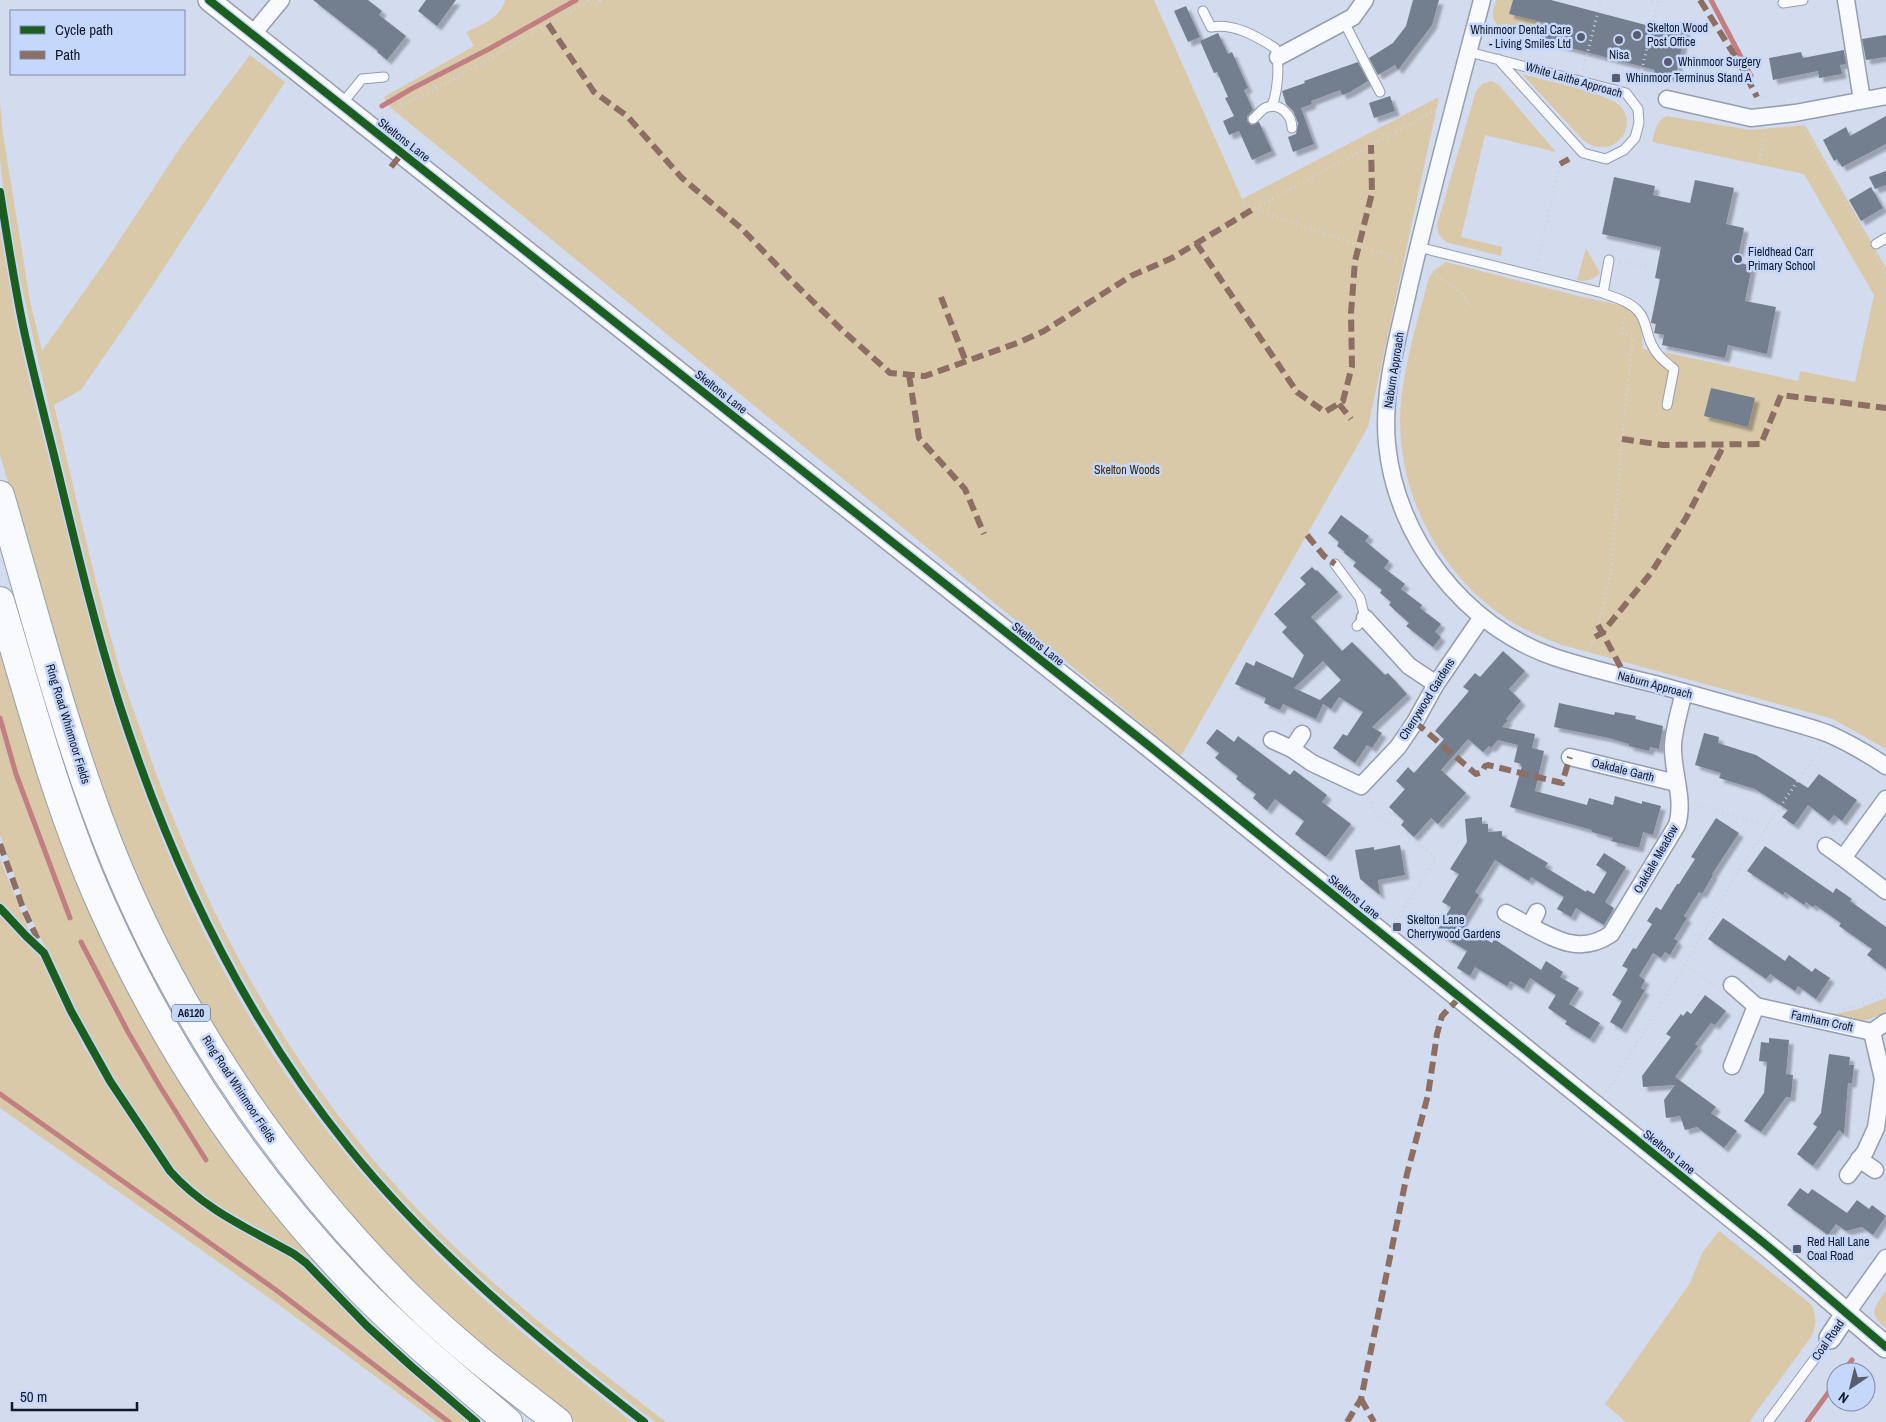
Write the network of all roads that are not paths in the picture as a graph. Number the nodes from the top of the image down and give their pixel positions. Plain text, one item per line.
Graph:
1 (209, 0) edge
2 (281, 0) edge
3 (1365, 0) edge
4 (1482, 0) edge
5 (1803, 0) edge
6 (1846, 0) edge
7 (1783, 3) dead end
8 (1203, 11) dead end
9 (1344, 22) junction
10 (252, 35) junction
11 (1469, 52) junction
12 (1278, 57) junction
13 (1498, 59) junction
14 (384, 77) dead end
15 (1380, 92) dead end
16 (1886, 96) edge
17 (1667, 99) road end
18 (1862, 100) junction
19 (341, 105) junction
20 (1272, 106) junction
21 (1254, 119) dead end
22 (1292, 128) dead end
23 (1886, 238) edge
24 (1876, 244) dead end
25 (1418, 247) junction
26 (1610, 260) road end
27 (1603, 293) junction
28 (1667, 404) dead end
29 (0, 495) edge
30 (1335, 564) dead end
31 (0, 601) edge
32 (1482, 617) junction
33 (1361, 622) joint
34 (1436, 684) junction
35 (1684, 692) junction
36 (1302, 734) dead end
37 (1272, 740) dead end
38 (1292, 749) junction
39 (1570, 757) dead end
40 (1886, 766) edge
41 (1676, 783) junction
42 (1886, 799) edge
43 (1826, 846) dead end
44 (1843, 858) junction
45 (1886, 891) edge
46 (1506, 913) dead end
47 (1732, 985) dead end
48 (1756, 1006) junction
49 (1879, 1027) edge
50 (1732, 1066) dead end
51 (1859, 1159) junction
52 (1875, 1170) dead end
53 (1848, 1175) dead end
54 (1886, 1258) edge
55 (1846, 1314) junction
56 (1830, 1338) joint
57 (1886, 1347) edge
58 (508, 1422) edge
59 (558, 1422) edge
60 (1768, 1422) edge

1 - 10 street, Skeltons Lane
2 - 10 street
3 - 9 street
4 - 11 street, Naburn Approach
5 - 7 lane
6 - 18 street
8 - 12 lane
9 - 12 street
9 - 15 lane
10 - 19 street, Skeltons Lane
11 - 13 lane, White Laithe Approach
11 - 25 street, Naburn Approach
12 - 20 lane
13 - 13 lane, White Laithe Approach
14 - 19 lane
16 - 18 street
17 - 18 street
19 - 55 street, Skeltons Lane
20 - 21 lane
20 - 22 lane
23 - 24 lane
25 - 27 lane
25 - 32 street, Naburn Approach
26 - 27 lane
27 - 28 lane
29 - 59 highway, Ring Road Whinmoor Fields / A6120
30 - 33 lane
31 - 58 highway, A6120
32 - 34 street, Cherrywood Gardens
32 - 35 street, Naburn Approach
33 - 34 street
34 - 38 street, Cherrywood Gardens
35 - 40 street, Naburn Approach
35 - 41 street, Oakdale Meadow
36 - 38 street
37 - 38 street
39 - 41 street, Oakdale Garth
41 - 46 street, Oakdale Meadow
42 - 44 street
43 - 44 street
44 - 45 street
47 - 48 street, Farnham Croft
48 - 49 street, Farnham Croft
48 - 50 street
49 - 51 street
51 - 52 street
51 - 53 street
54 - 55 street, Coal Road
55 - 56 street, Coal Road
55 - 57 street, Skeltons Lane
56 - 60 lane, Coal Road

